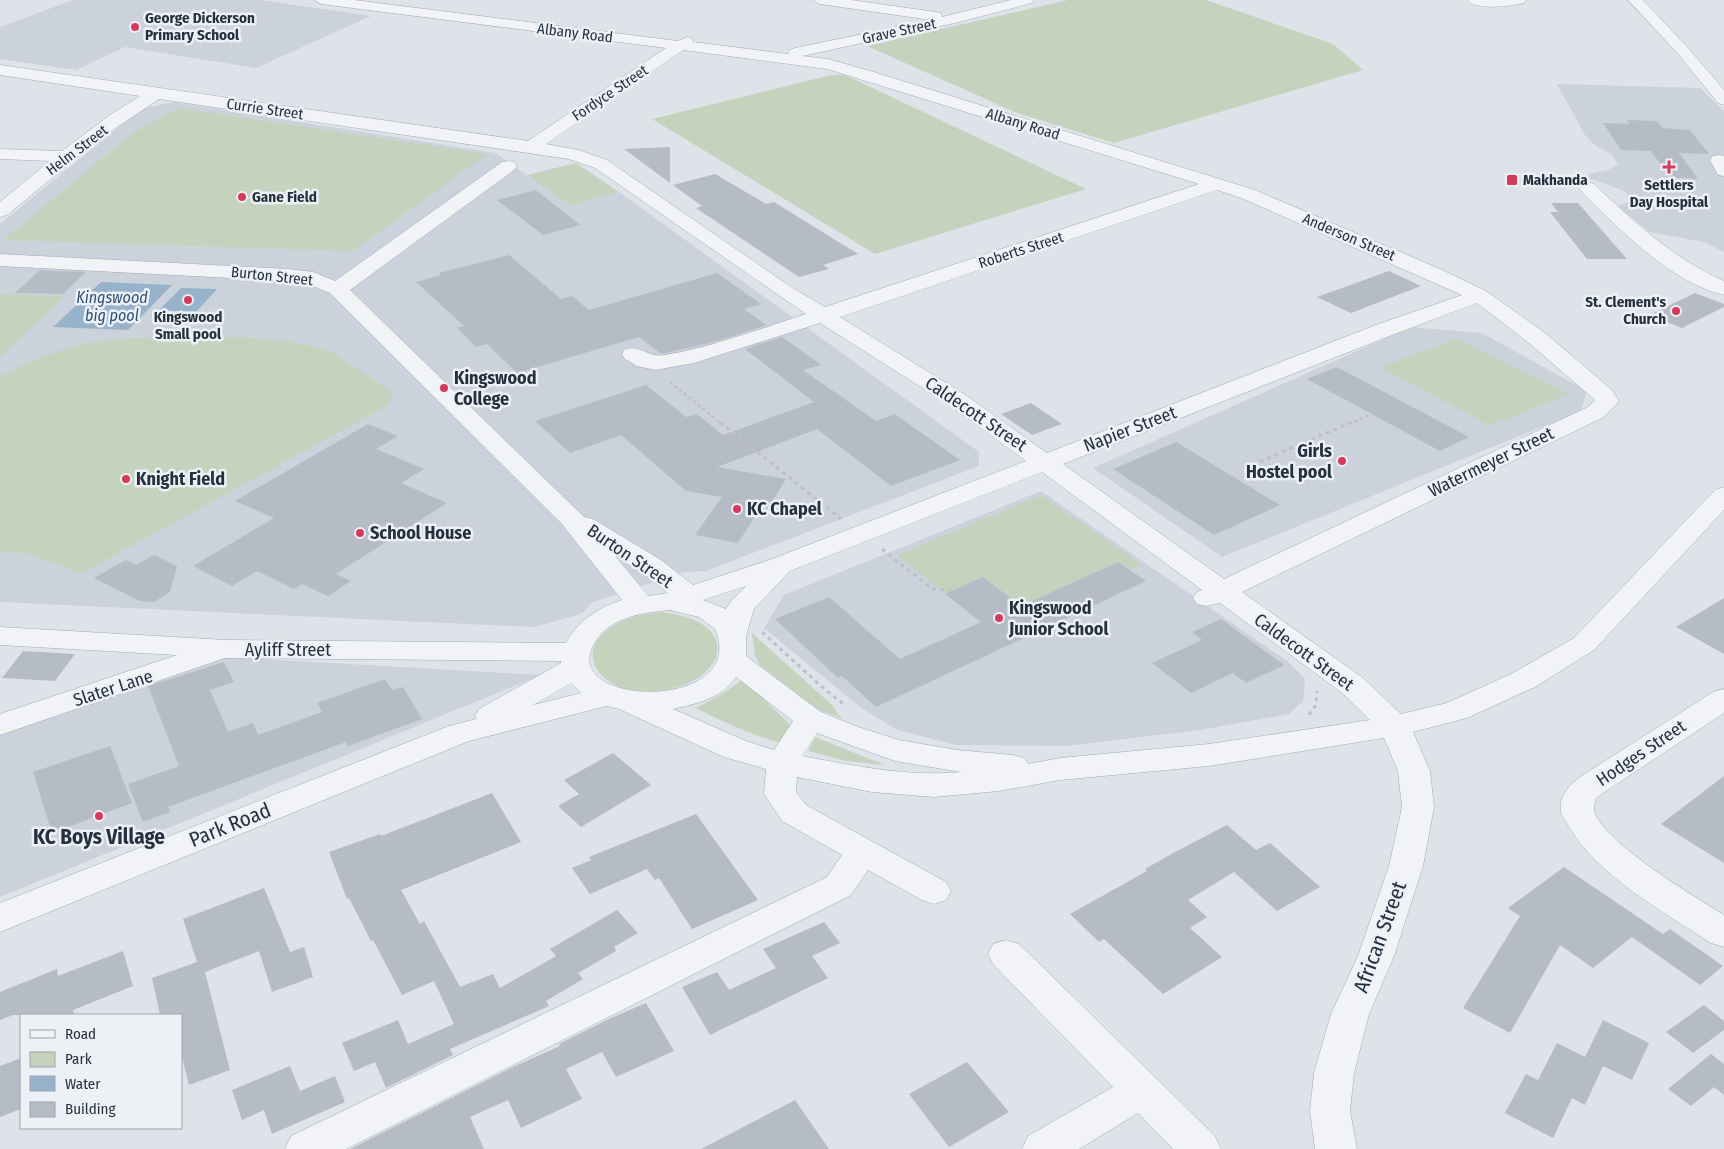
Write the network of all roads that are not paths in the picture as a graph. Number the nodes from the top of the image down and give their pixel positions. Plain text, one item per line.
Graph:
1 (322, 0) edge
2 (388, 0) edge
3 (820, 0) edge
4 (980, 0) edge
5 (1027, 0) edge
6 (1474, 0) edge
7 (1519, 0) edge
8 (1635, 0) edge
9 (998, 7) junction
10 (424, 9) junction
11 (955, 18) junction
12 (684, 43) junction
13 (797, 53) junction
14 (770, 58) junction
15 (828, 64) junction
16 (0, 70) edge
17 (156, 94) junction
18 (1724, 100) edge
19 (531, 147) junction
20 (0, 154) edge
21 (67, 156) junction
22 (508, 166) dead end
23 (1218, 184) junction
24 (1588, 188) dead end
25 (0, 211) edge
26 (5, 262) edge
27 (337, 289) junction
28 (1724, 289) edge
29 (1479, 295) junction
30 (824, 315) junction
31 (639, 358) road end
32 (1045, 461) junction
33 (1724, 495) edge
34 (570, 517) junction
35 (782, 565) junction
36 (1212, 596) junction
37 (679, 599) junction
38 (640, 604) junction
39 (0, 636) edge
40 (742, 641) junction
41 (226, 649) junction
42 (576, 659) junction
43 (618, 699) junction
44 (1724, 699) edge
45 (810, 719) junction
46 (0, 725) edge
47 (1394, 726) junction
48 (460, 733) junction
49 (782, 763) junction
50 (1060, 769) junction
51 (863, 851) junction
52 (934, 891) dead end
53 (0, 918) edge
54 (1724, 933) edge
55 (1006, 954) dead end
56 (1141, 1091) junction
57 (306, 1149) edge
58 (1043, 1149) edge
59 (1200, 1149) edge
60 (1336, 1149) edge

1 - 10 street, Albany Road
2 - 10 street, Albany Road
3 - 11 street
4 - 9 street
5 - 9 street, Grave Street
6 - 7 street
8 - 18 street
9 - 11 street, Grave Street
10 - 12 street, Albany Road
11 - 13 street, Grave Street
12 - 13 street, Albany Road
12 - 14 street, Albany Road
12 - 19 street, Fordyce Street
13 - 14 street, Grave Street
13 - 15 street, Albany Road
14 - 15 street, Albany Road
15 - 23 street, Albany Road
16 - 17 street, Currie Street
17 - 19 street, Currie Street
17 - 21 street, Helm Street
19 - 30 street, Caldecott Street
20 - 21 street
21 - 25 street, Helm Street
22 - 27 street
23 - 29 street, Anderson Street
23 - 30 street, Roberts Street
24 - 28 street
26 - 27 street, Burton Street
27 - 34 street, Burton Street
29 - 32 street, Napier Street
29 - 36 street, Watermeyer Street
30 - 31 street, Roberts Street
30 - 32 street, Caldecott Street
32 - 35 street, Napier Street
32 - 36 street, Caldecott Street
33 - 47 street
34 - 37 street, Burton Street
34 - 38 street, Burton Street
35 - 37 street, Napier Street
35 - 40 street, Napier Street
36 - 47 street, Caldecott Street
37 - 38 street
37 - 40 street
38 - 42 street
39 - 41 street, Ayliff Street
40 - 43 street
40 - 45 street
41 - 42 street, Ayliff Street
41 - 46 street, Slater Lane
42 - 43 street
42 - 48 street, Park Road
43 - 48 street, Park Road
43 - 49 street
44 - 54 street, Hodges Street
45 - 49 street
45 - 50 street
47 - 50 street
47 - 60 street, African Street
48 - 53 street, Park Road
49 - 50 street
49 - 51 street
51 - 52 street
51 - 57 street
55 - 56 street
56 - 58 street
56 - 59 street

